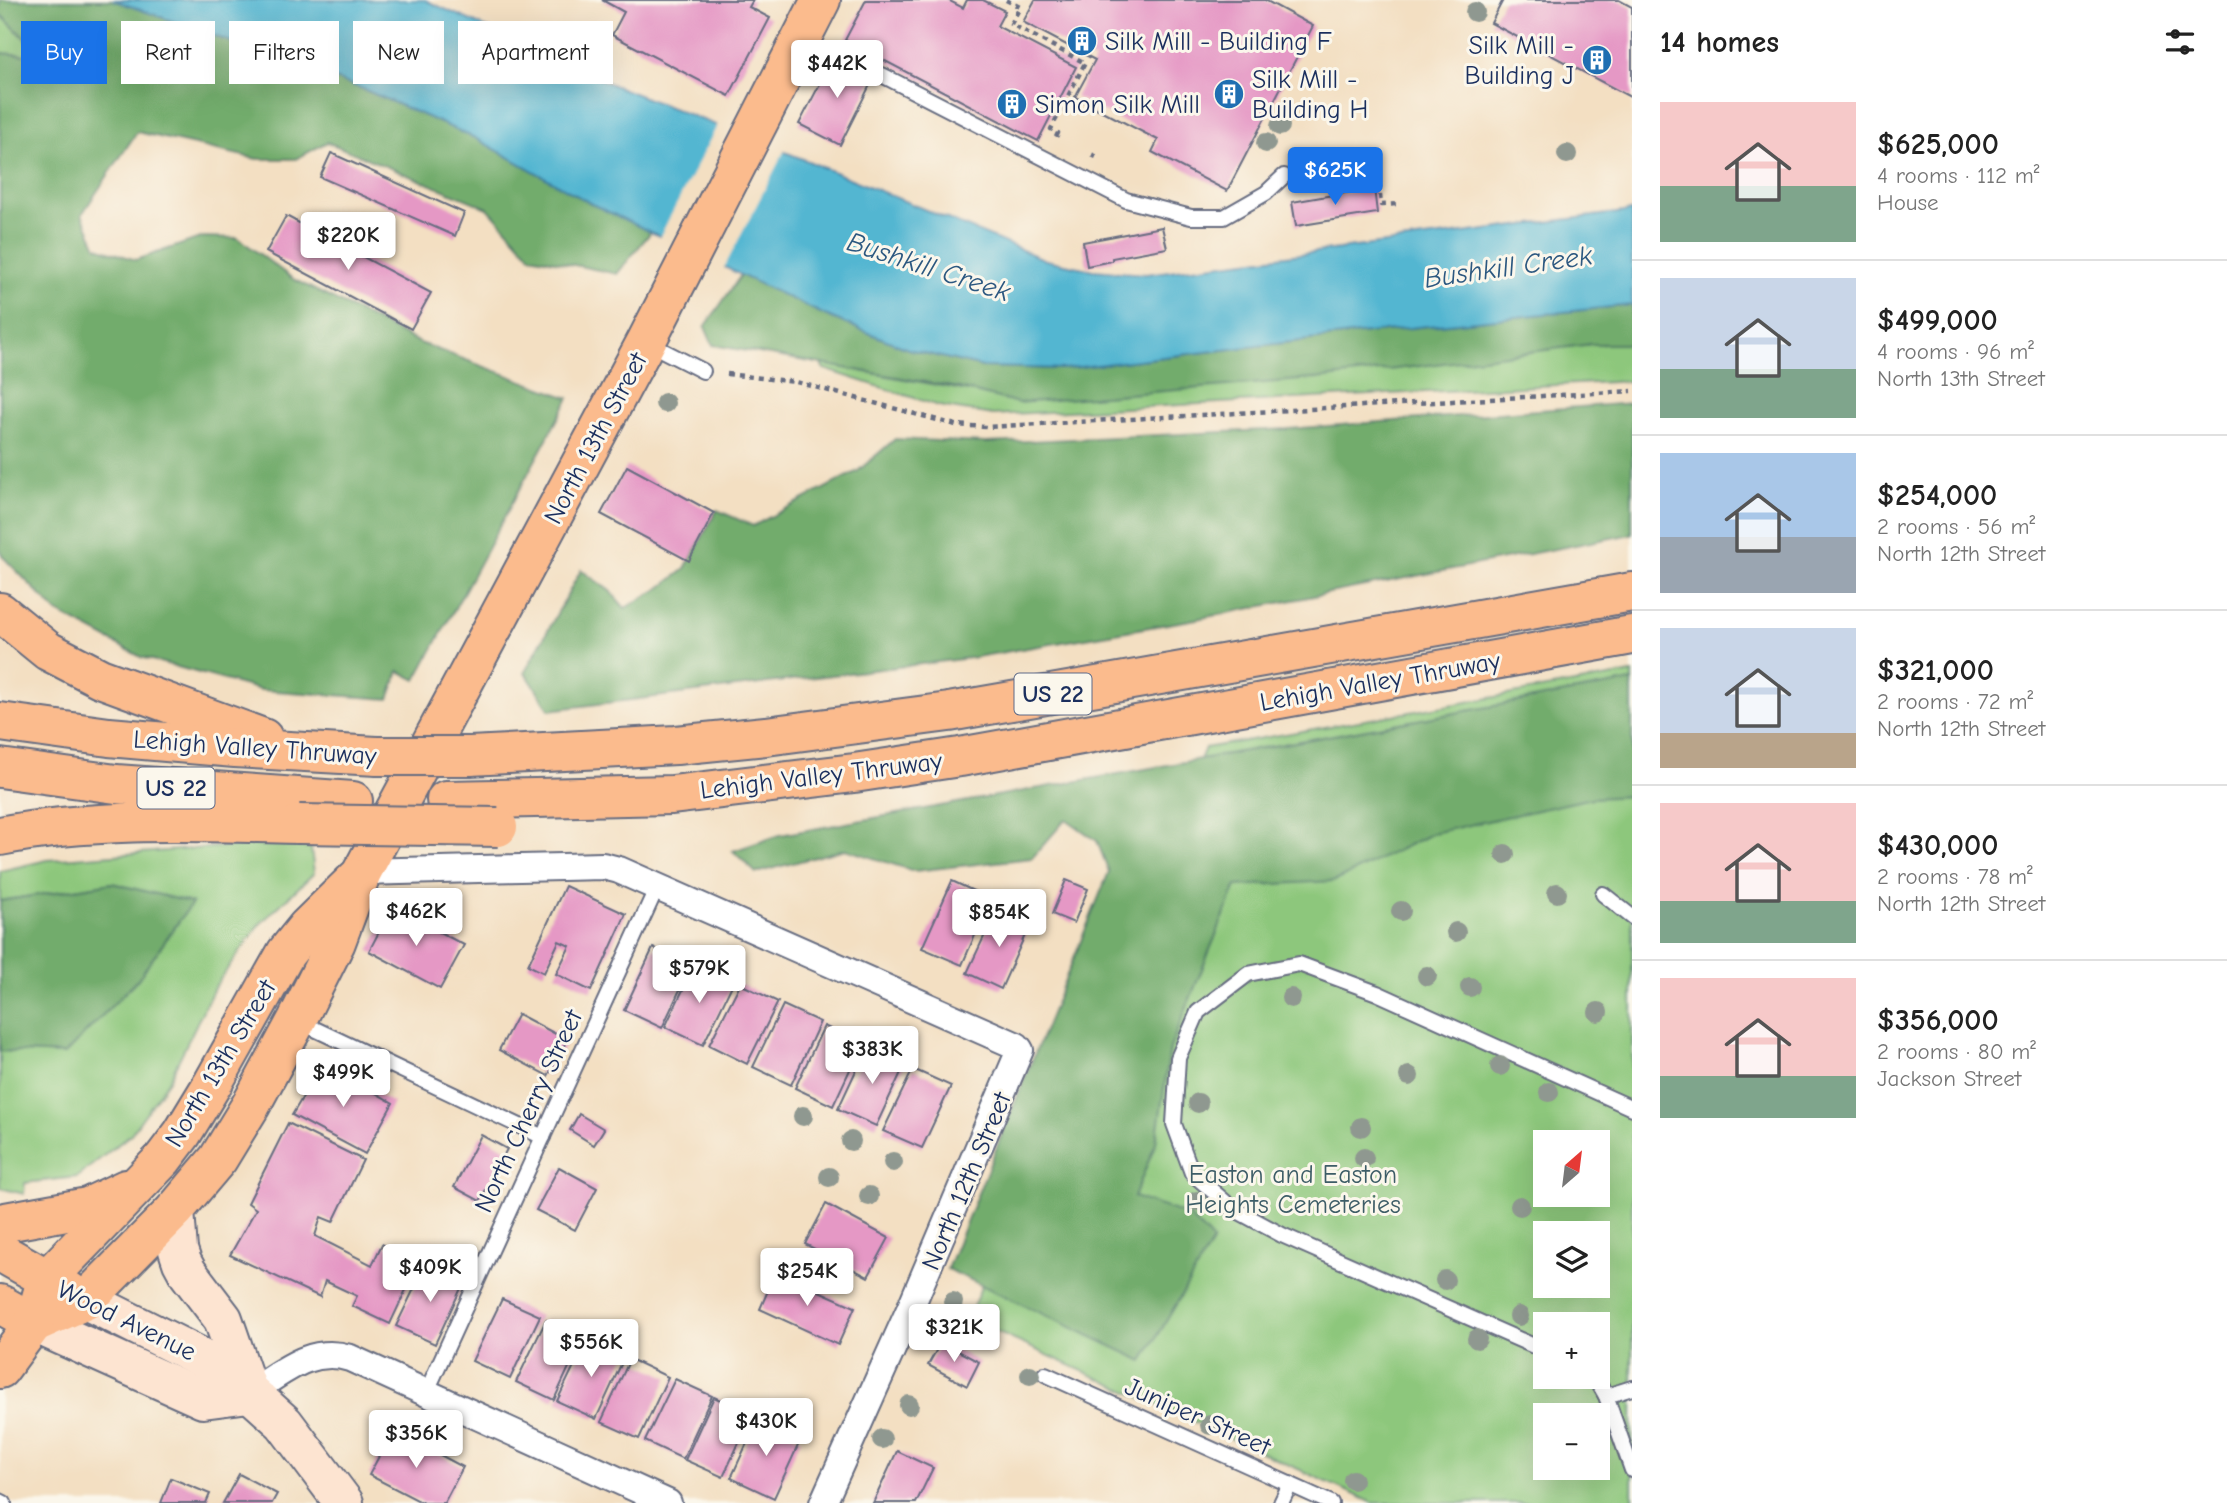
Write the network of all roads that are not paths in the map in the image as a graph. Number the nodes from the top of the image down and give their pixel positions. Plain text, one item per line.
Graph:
1 (821, 0) edge
2 (882, 75) dead end
3 (1284, 176) dead end
4 (646, 342) junction
5 (703, 371) road end
6 (1632, 592) edge
7 (0, 612) edge
8 (1632, 635) edge
9 (0, 722) edge
10 (305, 753) junction
11 (0, 768) edge
12 (545, 799) junction
13 (0, 836) edge
14 (362, 873) junction
15 (657, 887) junction
16 (1603, 894) dead end
17 (1632, 917) edge
18 (297, 1020) junction
19 (1632, 1108) edge
20 (543, 1137) junction
21 (143, 1181) junction
22 (175, 1210) junction
23 (0, 1223) edge
24 (0, 1252) edge
25 (46, 1280) junction
26 (86, 1300) junction
27 (0, 1304) edge
28 (34, 1323) junction
29 (1533, 1346) edge
30 (0, 1369) edge
31 (1045, 1374) dead end
32 (1632, 1388) edge
33 (1602, 1389) edge
34 (249, 1393) junction
35 (426, 1393) junction
36 (1606, 1396) junction
37 (1632, 1470) edge
38 (1290, 1484) junction
39 (344, 1503) edge
40 (668, 1503) edge
41 (823, 1503) edge
42 (1281, 1503) edge
43 (1331, 1503) edge

1 - 4 main road, North 13th Street
2 - 3 lane
4 - 5 lane
4 - 14 main road, North 13th Street
6 - 10 main road, Lehigh Valley Thruway / US 22, bridge
7 - 10 main road
8 - 12 main road, Lehigh Valley Thruway / US 22
9 - 10 main road, Lehigh Valley Thruway / US 22
11 - 12 main road, Lehigh Valley Thruway / US 22
12 - 13 main road, bridge
14 - 15 street
14 - 18 main road, North 13th Street
14 - 21 main road, North 13th Street
15 - 20 lane, North Cherry Street
15 - 41 street, North 12th Street
16 - 17 lane
18 - 20 lane
18 - 22 main road, North 13th Street
19 - 29 lane
20 - 35 lane, North Cherry Street
21 - 23 main road
21 - 25 main road, North 13th Street
22 - 26 main road, North 13th Street
22 - 34 main road
24 - 25 main road, Wood Avenue
25 - 26 main road, Wood Avenue
25 - 28 main road, North 13th Street
26 - 28 main road, North 13th Street
26 - 34 main road, Wood Avenue
27 - 28 main road, Wood Avenue
28 - 30 main road, North 13th Street
28 - 34 main road, Wood Avenue
31 - 38 lane, Juniper Street
32 - 36 lane
33 - 36 lane
34 - 35 street
34 - 39 main road, Wood Avenue
35 - 40 street
36 - 37 lane
38 - 42 lane
38 - 43 lane, Juniper Street

